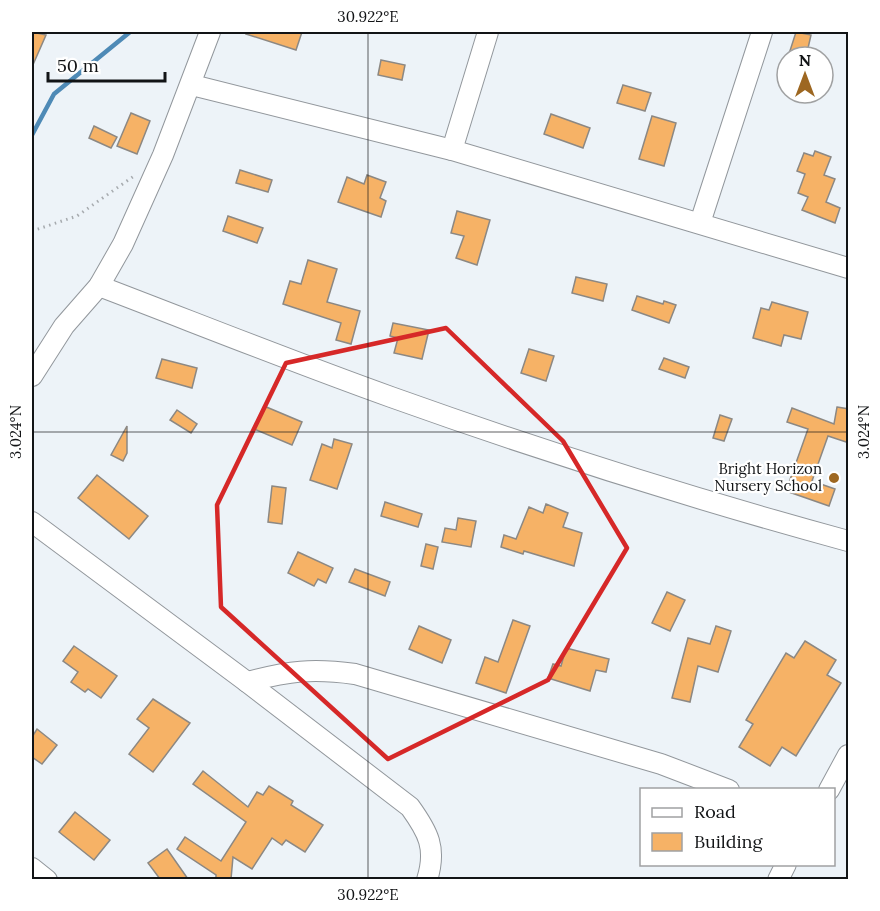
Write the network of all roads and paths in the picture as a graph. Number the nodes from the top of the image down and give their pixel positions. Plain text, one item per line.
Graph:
1 (210, 32) edge
2 (488, 32) edge
3 (762, 32) edge
4 (192, 85) junction
5 (452, 150) junction
6 (134, 176) dead end
7 (700, 223) junction
8 (32, 231) edge
9 (849, 268) edge
10 (99, 286) junction
11 (32, 376) edge
12 (32, 522) edge
13 (849, 541) edge
14 (247, 682) junction
15 (849, 755) edge
16 (726, 788) edge
17 (830, 788) edge
18 (32, 868) edge
19 (47, 879) edge
20 (427, 879) edge

1 - 4 street
2 - 5 street
3 - 7 street
4 - 5 street
4 - 10 street
5 - 7 street
6 - 8 path
7 - 9 street
10 - 11 street
10 - 13 street
12 - 14 street
14 - 16 street
14 - 20 street
15 - 17 street
18 - 19 street

